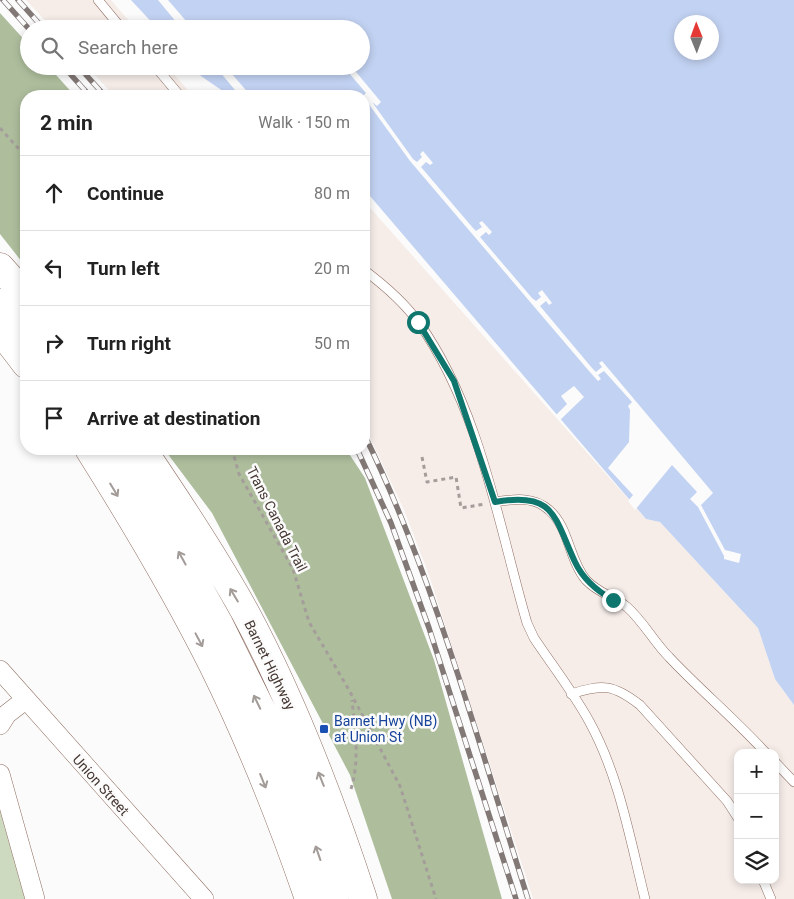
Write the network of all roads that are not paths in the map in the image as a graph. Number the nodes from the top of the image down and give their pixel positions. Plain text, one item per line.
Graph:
1 (98, 0) edge
2 (115, 20) edge
3 (162, 75) edge
4 (175, 90) edge
5 (0, 267) edge
6 (370, 275) edge
7 (20, 289) edge
8 (0, 303) edge
9 (20, 328) edge
10 (0, 330) edge
11 (20, 356) edge
12 (93, 455) edge
13 (117, 455) edge
14 (146, 455) edge
15 (495, 502) junction
16 (0, 670) edge
17 (571, 694) junction
18 (24, 700) junction
19 (0, 725) edge
20 (762, 749) edge
21 (779, 766) edge
22 (0, 774) edge
23 (794, 782) edge
24 (734, 813) edge
25 (765, 884) edge
26 (306, 896) edge
27 (35, 899) edge
28 (204, 899) edge
29 (334, 899) edge
30 (363, 899) edge
31 (645, 899) edge
32 (771, 899) edge

1 - 2 lane
3 - 4 lane
5 - 7 main road
6 - 15 lane
8 - 9 main road
10 - 11 main road
12 -> 26 main road
29 -> 13 main road
30 -> 14 main road, Barnet Highway
15 - 17 lane
15 - 20 lane
16 - 18 street, Union Street
17 - 24 lane
17 - 31 lane
18 - 19 street
18 - 28 street, Union Street
21 - 23 lane
22 - 27 street
25 - 32 lane

